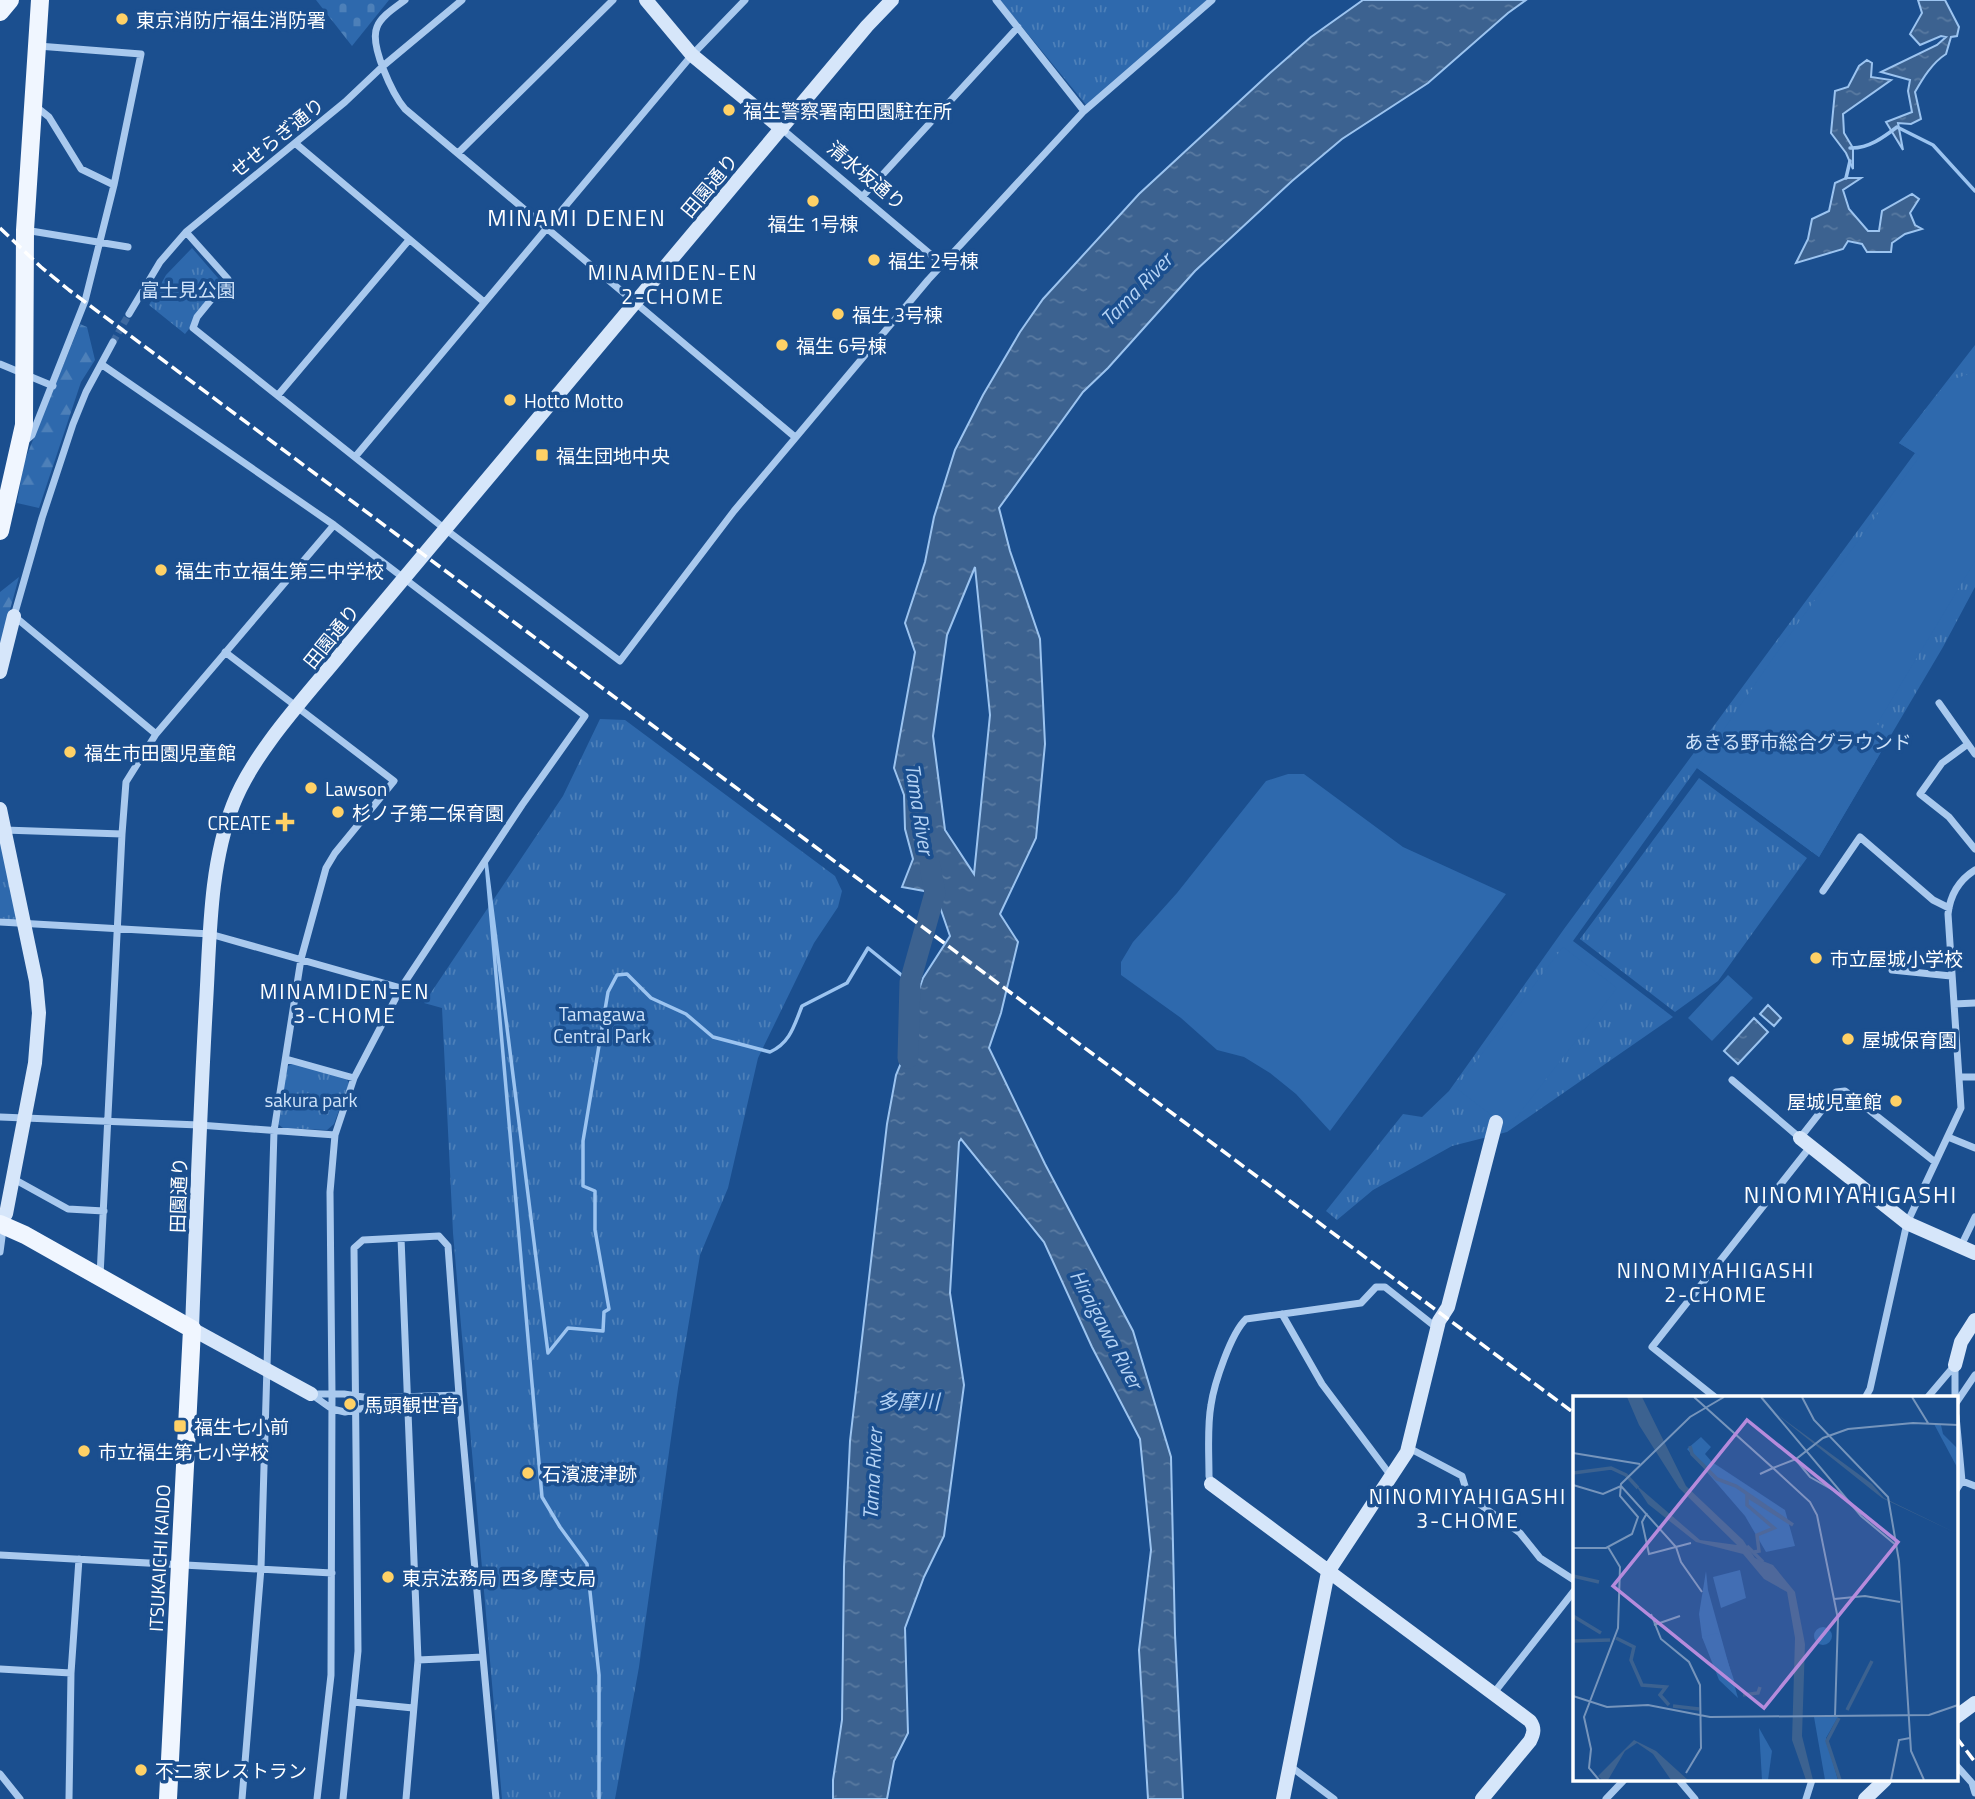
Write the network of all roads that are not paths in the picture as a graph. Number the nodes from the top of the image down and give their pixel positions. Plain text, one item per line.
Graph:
1 (10, 0) edge
2 (40, 0) edge
3 (405, 0) edge
4 (462, 0) edge
5 (613, 0) edge
6 (646, 0) edge
7 (745, 0) edge
8 (892, 0) edge
9 (996, 0) edge
10 (1212, 0) edge
11 (0, 12) edge
12 (1018, 27) junction
13 (38, 46) junction
14 (692, 55) junction
15 (383, 66) junction
16 (34, 104) junction
17 (1084, 111) junction
18 (782, 129) junction
19 (295, 143) junction
20 (457, 153) junction
21 (114, 185) junction
22 (862, 197) junction
23 (546, 229) junction
24 (25, 230) junction
25 (186, 232) junction
26 (409, 240) junction
27 (100, 243) junction
28 (128, 247) dead end
29 (942, 264) junction
30 (484, 302) junction
31 (635, 303) junction
32 (129, 314) tunnel mouth
33 (113, 342) tunnel mouth
34 (0, 364) edge
35 (101, 364) junction
36 (24, 374) junction
37 (53, 386) junction
38 (278, 395) junction
39 (795, 437) junction
40 (20, 445) junction
41 (355, 457) junction
42 (334, 526) junction
43 (445, 529) junction
44 (0, 531) edge
45 (404, 578) junction
46 (15, 616) junction
47 (225, 652) junction
48 (0, 672) edge
49 (1939, 703) dead end
50 (297, 708) junction
51 (156, 734) junction
52 (1968, 744) junction
53 (1975, 754) edge
54 (0, 809) edge
55 (4, 830) junction
56 (122, 834) junction
57 (1975, 849) edge
58 (1975, 870) edge
59 (1823, 891) dead end
60 (1949, 908) junction
61 (0, 922) edge
62 (24, 924) junction
63 (117, 929) junction
64 (210, 934) junction
65 (302, 958) junction
66 (1892, 970) dead end
67 (1951, 976) junction
68 (401, 988) junction
69 (1975, 1003) edge
70 (1954, 1004) junction
71 (286, 1059) junction
72 (1959, 1077) junction
73 (1975, 1077) edge
74 (354, 1078) junction
75 (1732, 1080) dead end
76 (0, 1117) edge
77 (24, 1118) junction
78 (108, 1122) junction
79 (1496, 1122) dead end
80 (199, 1125) junction
81 (274, 1131) junction
82 (335, 1135) junction
83 (1948, 1137) junction
84 (1805, 1143) junction
85 (1975, 1149) edge
86 (1935, 1162) junction
87 (12, 1178) junction
88 (104, 1211) junction
89 (1975, 1217) edge
90 (1907, 1223) junction
91 (3, 1225) edge
92 (401, 1238) junction
93 (1961, 1247) junction
94 (0, 1252) edge
95 (1975, 1253) edge
96 (100, 1277) junction
97 (1282, 1314) junction
98 (1975, 1320) edge
99 (1437, 1328) junction
100 (192, 1329) junction
101 (1955, 1365) junction
102 (266, 1370) junction
103 (1975, 1375) edge
104 (311, 1394) junction
105 (332, 1394) junction
106 (356, 1396) junction
107 (406, 1396) junction
108 (1713, 1396) edge
109 (1866, 1396) edge
110 (1929, 1396) edge
111 (1955, 1396) edge
112 (1958, 1396) edge
113 (459, 1399) junction
114 (408, 1405) junction
115 (332, 1409) junction
116 (356, 1410) junction
117 (1958, 1438) edge
118 (1409, 1448) junction
119 (1391, 1476) junction
120 (1962, 1482) junction
121 (1211, 1484) joint
122 (1975, 1486) edge
123 (1958, 1487) edge
124 (0, 1555) edge
125 (79, 1559) junction
126 (179, 1565) junction
127 (261, 1568) junction
128 (1328, 1572) junction
129 (332, 1573) junction
130 (1573, 1579) edge
131 (1573, 1592) edge
132 (482, 1657) junction
133 (418, 1660) junction
134 (0, 1669) edge
135 (71, 1673) junction
136 (1493, 1694) junction
137 (353, 1702) junction
138 (1975, 1703) edge
139 (413, 1708) junction
140 (1958, 1713) edge
141 (1290, 1766) junction
142 (1958, 1767) edge
143 (0, 1774) edge
144 (1622, 1782) edge
145 (1681, 1782) edge
146 (1811, 1782) edge
147 (1883, 1782) edge
148 (1975, 1793) edge
149 (20, 1799) edge
150 (69, 1799) edge
151 (168, 1799) edge
152 (242, 1799) edge
153 (317, 1799) edge
154 (343, 1799) edge
155 (406, 1799) edge
156 (496, 1799) edge
157 (1283, 1799) edge
158 (1334, 1799) edge
159 (1482, 1799) edge
160 (1606, 1799) edge
161 (1695, 1799) edge
162 (1806, 1799) edge
163 (1865, 1799) edge

1 - 11 main road
2 - 13 main road
3 - 15 street
4 - 15 street, せせらぎ通り
5 - 20 street
6 - 14 street, 清水坂通り
7 - 14 street
8 - 18 street, 田園通り
9 - 12 street
10 - 17 street
12 - 17 street
12 - 22 street
13 - 16 main road
13 - 21 street
14 - 18 street, 清水坂通り
14 - 23 street
15 - 19 street, せせらぎ通り
15 - 20 street
16 - 21 street
16 - 24 main road
17 - 29 street
18 - 22 street, 清水坂通り
18 - 31 street, 田園通り
19 - 25 street, せせらぎ通り
19 - 26 street
20 - 23 street
21 - 27 street
22 - 29 street, 清水坂通り
23 - 30 street
23 - 31 street
24 - 27 street
24 - 36 main road
25 - 32 street, せせらぎ通り
25 - 38 street
26 - 30 street
26 - 38 street
27 - 28 street
27 - 37 street
29 - 39 street
30 - 41 street
31 - 39 street
31 - 43 street, 田園通り
33 - 35 street
34 - 36 street
35 - 42 street
35 - 46 street
36 - 37 street
36 - 40 main road
37 - 40 street
38 - 41 street
39 - 43 street
40 - 44 main road
41 - 43 street
42 - 45 street
42 - 47 street
43 - 45 street, 田園通り
45 - 50 street, 田園通り
45 - 68 street
46 - 48 street
46 - 51 street
47 - 50 street
47 - 51 street
49 - 52 street
50 - 64 street, 田園通り
50 - 65 street
51 - 56 street
52 - 53 street
52 - 57 street
54 - 55 street
55 - 56 street
55 - 62 street
56 - 63 street
58 - 60 street
59 - 60 street
60 - 67 street
61 - 62 street
62 - 63 street
62 - 77 street
63 - 64 street
63 - 78 street
64 - 65 street
64 - 80 street, 田園通り
65 - 68 street
65 - 71 street
66 - 67 street
67 - 70 street
68 - 74 street
69 - 70 street
70 - 72 street
71 - 74 street
71 - 81 street
72 - 73 street
72 - 83 street
74 - 82 street
75 - 84 street
76 - 77 street
77 - 78 street
77 - 87 street
78 - 80 street
78 - 88 street
79 - 99 street
80 - 81 street
80 - 100 street, 田園通り
81 - 82 street
81 - 102 street
82 - 105 street
83 - 85 street
83 - 86 street
84 - 86 street
84 - 90 street
84 - 108 street
86 - 90 street
87 - 88 street
87 - 91 street
88 - 96 street
89 - 93 street
90 - 93 street
90 - 109 street
91 - 94 street
91 - 96 main road
92 - 106 street
92 - 107 street
92 - 113 street
93 - 95 street
96 - 100 main road
97 - 99 street
97 - 119 street
97 - 121 street
98 - 101 street
99 - 118 street
100 - 102 street
100 - 126 main road, ITSUKAICHI KAIDO
101 - 110 street
101 - 111 street
102 - 104 street
102 - 127 street
103 - 112 street
104 - 105 street
104 - 115 street
105 - 106 street
105 - 115 street
106 - 107 street
106 - 116 street
107 - 113 street
107 - 114 street
113 - 114 street
113 - 132 street
114 - 116 street
114 - 133 street
115 - 116 street
115 - 129 street
116 - 137 street
117 - 120 street
118 - 119 street
118 - 130 street
119 - 128 street
120 - 122 street
120 - 123 street
121 - 128 street
124 - 125 street
125 - 126 street
125 - 135 street
126 - 127 street
126 - 151 main road, ITSUKAICHI KAIDO
127 - 129 street
127 - 152 street
128 - 136 street
128 - 141 street
129 - 153 street
131 - 136 street
132 - 133 street
132 - 156 street
133 - 139 street
134 - 135 street
135 - 150 street
136 - 159 street
137 - 139 street
137 - 154 street
138 - 140 street
139 - 155 street
141 - 157 street
141 - 158 street
142 - 148 street
143 - 149 street
144 - 160 street
145 - 161 street
146 - 162 street
147 - 163 street

